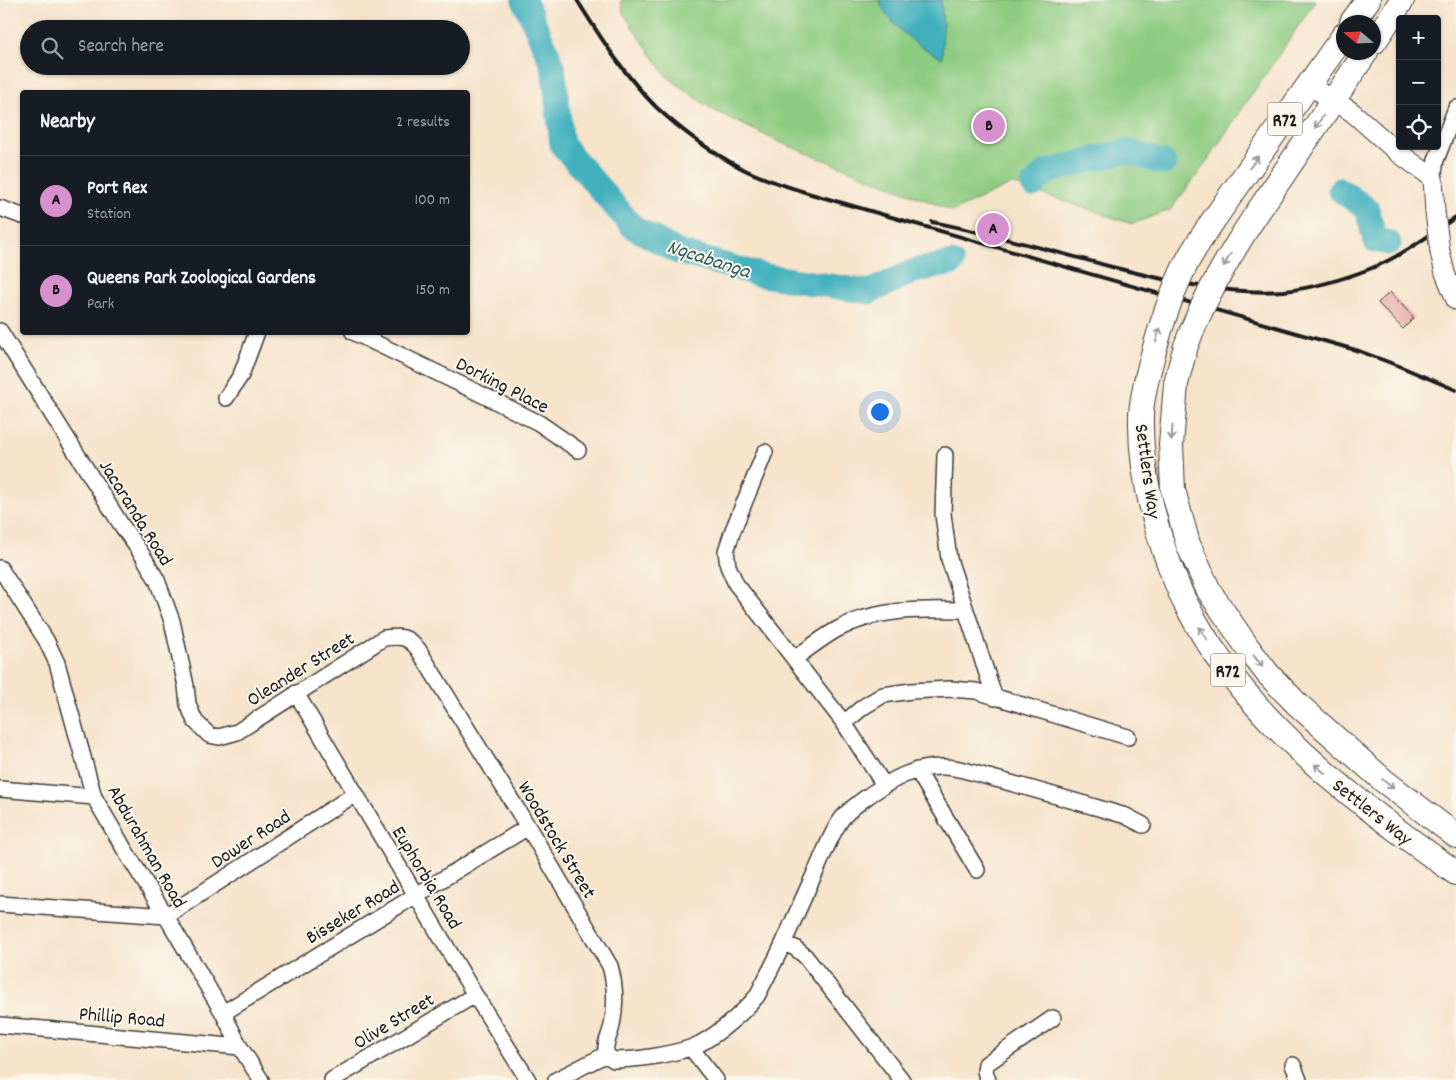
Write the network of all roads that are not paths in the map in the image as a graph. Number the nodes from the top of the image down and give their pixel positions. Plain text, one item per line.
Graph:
1 (1368, 0) edge
2 (1402, 0) edge
3 (1357, 15) edge
4 (1381, 32) edge
5 (1336, 46) edge
6 (1361, 60) edge
7 (1309, 85) junction
8 (1334, 100) junction
9 (1456, 108) edge
10 (1433, 178) junction
11 (0, 208) edge
12 (20, 215) edge
13 (1456, 300) edge
14 (0, 331) edge
15 (256, 335) edge
16 (359, 335) edge
17 (226, 398) dead end
18 (578, 450) dead end
19 (765, 452) dead end
20 (945, 455) dead end
21 (0, 568) edge
22 (965, 610) junction
23 (418, 649) joint
24 (794, 659) junction
25 (296, 693) junction
26 (995, 698) junction
27 (844, 724) junction
28 (202, 730) joint
29 (1128, 737) dead end
30 (917, 770) junction
31 (884, 785) junction
32 (0, 789) edge
33 (355, 794) junction
34 (94, 797) junction
35 (1143, 825) dead end
36 (528, 827) junction
37 (1456, 836) edge
38 (977, 870) dead end
39 (1456, 873) edge
40 (416, 895) junction
41 (0, 904) edge
42 (166, 916) junction
43 (784, 943) junction
44 (475, 995) junction
45 (223, 1013) junction
46 (1053, 1018) dead end
47 (0, 1025) edge
48 (240, 1047) junction
49 (691, 1048) junction
50 (610, 1057) junction
51 (1293, 1065) dead end
52 (261, 1080) edge
53 (332, 1080) edge
54 (528, 1080) edge
55 (556, 1080) edge
56 (716, 1080) edge
57 (902, 1080) edge
58 (988, 1080) edge
59 (1299, 1080) edge

1 - 3 main road
2 - 4 main road
5 - 7 main road, Settlers Way / R72
6 - 8 main road, Settlers Way / R72
7 - 8 street
39 -> 7 main road, Settlers Way / R72, bridge
8 - 10 street
8 -> 37 main road, Settlers Way / R72, bridge
9 - 10 street
10 - 13 street, bridge
11 - 12 street
14 - 28 street, Jacaranda Road
15 - 17 street
16 - 18 street, Dorking Place
19 - 24 street
20 - 22 street
21 - 34 street, Abdurahman Road
22 - 24 street
22 - 26 street
23 - 25 street, Oleander Street
23 - 36 street, Woodstock Street
24 - 27 street
25 - 28 street, Oleander Street
25 - 33 street, Euphorbia Road
26 - 27 street
26 - 29 street
27 - 31 street
30 - 31 street
30 - 35 street
30 - 38 street
31 - 43 street
32 - 34 street
33 - 40 street, Euphorbia Road
33 - 42 street, Dower Road
34 - 42 street, Abdurahman Road
36 - 40 street, Bisseker Road
36 - 50 street, Woodstock Street
40 - 44 street, Euphorbia Road
40 - 45 street, Bisseker Road
41 - 42 street
42 - 45 street, Abdurahman Road
43 - 49 street
43 - 57 street
44 - 53 street, Olive Street
44 - 54 street, Euphorbia Road
45 - 48 street, Abdurahman Road
46 - 58 street
47 - 48 street, Phillip Road
48 - 52 street, Abdurahman Road
49 - 50 street
49 - 56 street
50 - 55 street
51 - 59 street

